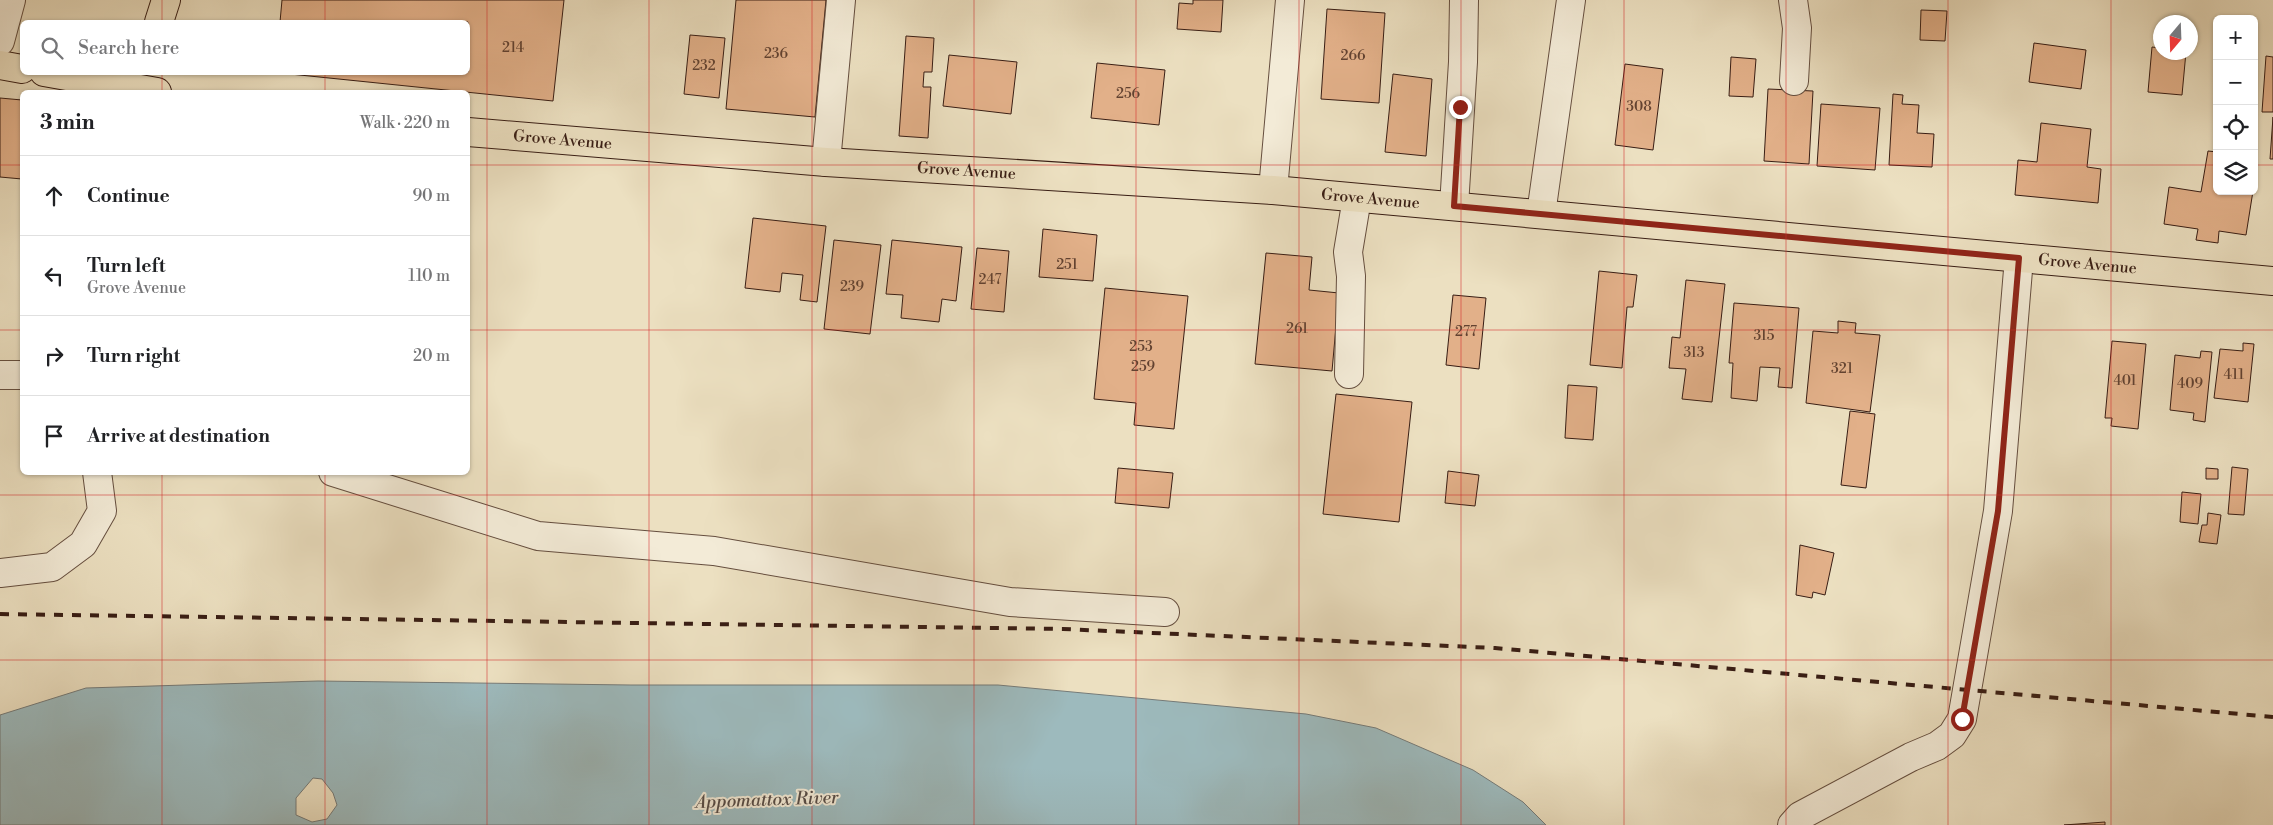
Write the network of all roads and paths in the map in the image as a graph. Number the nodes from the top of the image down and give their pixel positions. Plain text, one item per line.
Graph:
1 (11, 0) edge
2 (166, 0) edge
3 (841, 0) edge
4 (1290, 0) edge
5 (1464, 0) edge
6 (1570, 0) edge
7 (1792, 0) edge
8 (160, 20) edge
9 (0, 41) edge
10 (0, 64) edge
11 (20, 69) edge
12 (64, 75) edge
13 (1794, 81) dead end
14 (143, 87) edge
15 (470, 132) edge
16 (826, 162) junction
17 (1273, 190) junction
18 (1357, 198) junction
19 (1454, 206) junction
20 (1541, 214) junction
21 (2019, 258) junction
22 (2273, 281) edge
23 (20, 374) edge
24 (1349, 374) dead end
25 (0, 375) edge
26 (97, 475) edge
27 (343, 475) edge
28 (0, 572) edge
29 (1165, 612) dead end
30 (1792, 825) edge

1 - 9 street
2 - 8 main road
3 - 16 street
4 - 17 street
5 - 19 street
6 - 20 street
7 - 13 street
10 - 11 main road
12 - 14 main road
15 - 16 main road, Grove Avenue
16 - 17 main road, Grove Avenue
17 - 18 main road, Grove Avenue
18 - 19 main road, Grove Avenue
18 - 24 street
19 - 20 main road, Grove Avenue
20 - 21 main road, Grove Avenue
21 - 22 main road, Grove Avenue
21 - 30 street
23 - 25 street
26 - 28 street
27 - 29 street

